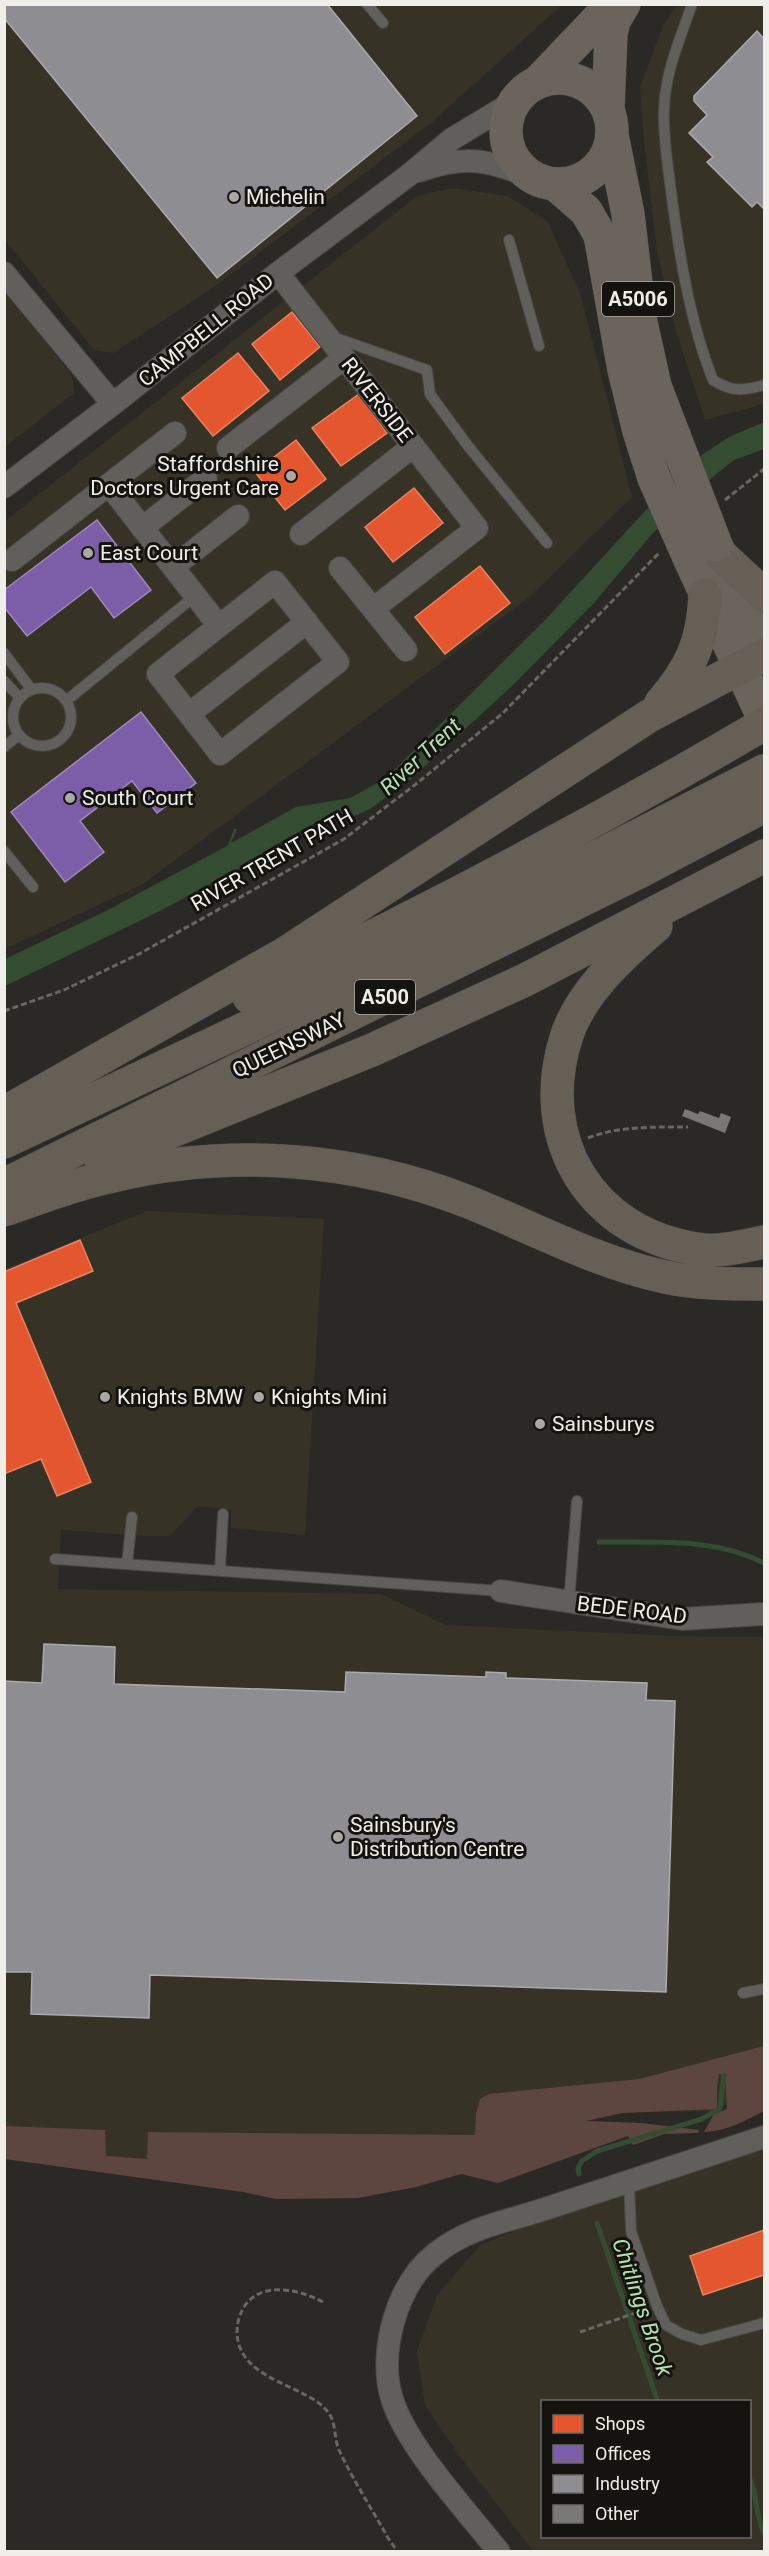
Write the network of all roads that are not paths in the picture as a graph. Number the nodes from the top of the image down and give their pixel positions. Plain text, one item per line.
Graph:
1 (367, 4) edge
2 (624, 4) edge
3 (692, 4) edge
4 (383, 23) dead end
5 (526, 92) junction
6 (610, 121) junction
7 (410, 175) junction
8 (546, 182) junction
9 (508, 240) dead end
10 (4, 273) edge
11 (278, 273) junction
12 (326, 335) junction
13 (539, 346) dead end
14 (344, 358) junction
15 (765, 385) edge
16 (113, 405) junction
17 (175, 434) dead end
18 (412, 447) junction
19 (228, 448) dead end
20 (206, 478) dead end
21 (108, 485) junction
22 (4, 487) edge
23 (238, 516) dead end
24 (142, 528) junction
25 (301, 534) dead end
26 (547, 543) dead end
27 (697, 553) junction
28 (12, 560) dead end
29 (173, 567) junction
30 (340, 568) dead end
31 (705, 595) junction
32 (195, 596) junction
33 (765, 596) edge
34 (373, 609) junction
35 (307, 622) junction
36 (219, 626) junction
37 (406, 650) dead end
38 (4, 653) edge
39 (757, 677) edge
40 (4, 681) edge
41 (32, 690) junction
42 (20, 698) junction
43 (66, 701) junction
44 (189, 714) junction
45 (649, 716) junction
46 (765, 724) edge
47 (19, 735) junction
48 (4, 747) edge
49 (765, 771) edge
50 (765, 806) edge
51 (4, 851) edge
52 (765, 856) edge
53 (33, 887) dead end
54 (691, 896) junction
55 (4, 1114) edge
56 (4, 1142) edge
57 (4, 1185) edge
58 (4, 1201) edge
59 (4, 1210) edge
60 (765, 1242) edge
61 (765, 1284) edge
62 (577, 1501) dead end
63 (223, 1514) dead end
64 (132, 1517) dead end
65 (55, 1559) dead end
66 (127, 1564) junction
67 (220, 1570) junction
68 (501, 1591) joint
69 (570, 1602) junction
70 (765, 1614) edge
71 (765, 1989) edge
72 (743, 1994) dead end
73 (765, 2137) edge
74 (629, 2181) junction
75 (765, 2324) edge
76 (499, 2552) edge

1 - 4 lane
2 - 5 main road, CAMPBELL ROAD / A5006
2 - 6 main road, CAMPBELL ROAD / A5006
3 - 15 lane
5 - 6 main road
5 - 7 street, CAMPBELL ROAD
5 - 8 main road
6 - 8 main road
6 - 27 main road, A5006, bridge
7 - 8 street, CAMPBELL ROAD
7 - 11 street, CAMPBELL ROAD
8 - 27 main road, A5006, bridge
9 - 13 lane
10 - 16 street
11 - 12 street, RIVERSIDE
11 - 16 street, CAMPBELL ROAD
12 - 14 street, RIVERSIDE
12 - 26 lane
14 - 18 street, RIVERSIDE
14 - 19 street
16 - 22 street, CAMPBELL ROAD
17 - 21 street
18 - 25 street
18 - 34 street, RIVERSIDE
20 - 24 street
21 - 24 street
21 - 28 street
23 - 29 street
24 - 29 street
27 - 31 main road, A5006
27 - 33 highway
27 - 39 main road, A5006
29 - 32 street
30 - 34 street
31 - 39 main road, A5006
31 - 45 highway
32 - 36 street
32 - 43 lane
34 - 37 street
35 - 36 street
35 - 44 street
35 - 44 street
36 - 44 street
38 - 41 lane
39 - 45 highway
40 - 42 lane
41 - 42 lane
41 - 43 lane
42 - 47 lane
43 - 47 lane
45 - 55 highway
46 - 55 highway
47 - 48 lane
49 - 56 highway, QUEENSWAY / A500
50 - 57 highway, QUEENSWAY / A500
51 - 53 lane
52 - 54 highway
54 - 58 highway
54 - 60 highway
59 - 61 highway
62 - 69 lane
63 - 67 lane
64 - 66 lane
65 - 66 lane
66 - 67 lane
67 - 68 lane
68 - 69 street, BEDE ROAD
69 - 70 street, BEDE ROAD
71 - 72 lane
73 - 74 street
74 - 75 lane
74 - 76 street

